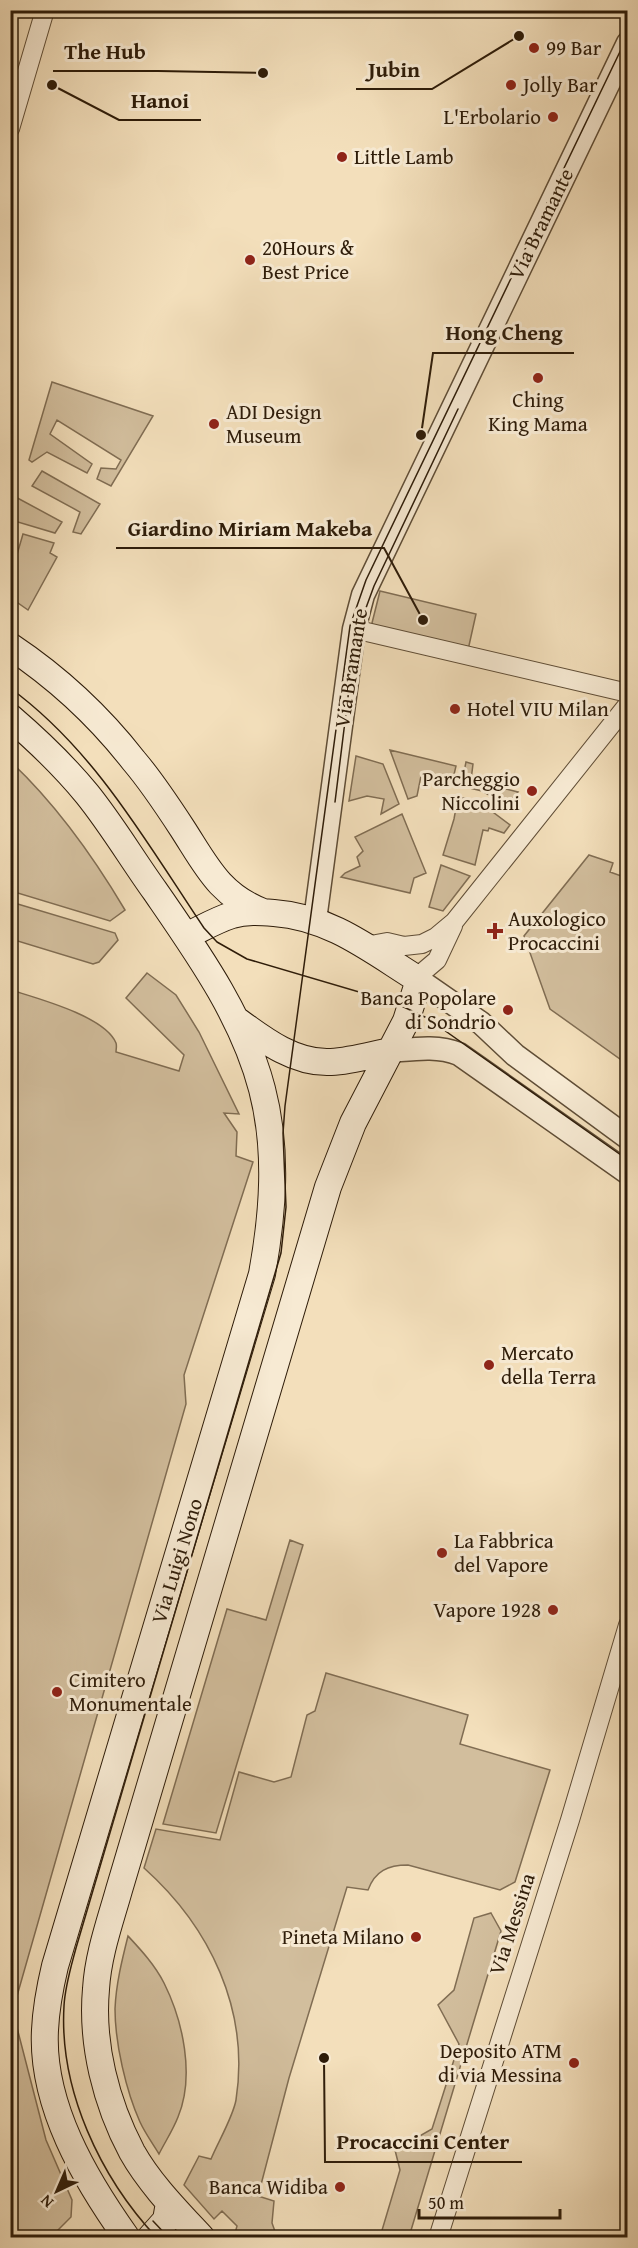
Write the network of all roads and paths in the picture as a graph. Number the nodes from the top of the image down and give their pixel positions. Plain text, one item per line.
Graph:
1 (45, 10) edge
2 (627, 43) edge
3 (14, 84) edge
4 (12, 124) edge
5 (354, 629) junction
6 (10, 646) edge
7 (627, 693) edge
8 (627, 704) edge
9 (10, 717) edge
10 (263, 912) junction
11 (315, 920) junction
12 (454, 922) junction
13 (186, 936) junction
14 (365, 946) junction
15 (419, 980) junction
16 (236, 1019) junction
17 (391, 1051) junction
18 (627, 1138) edge
19 (627, 1173) edge
20 (627, 1625) edge
21 (169, 2203) junction
22 (127, 2238) edge
23 (150, 2238) edge
24 (202, 2238) edge
25 (438, 2238) edge

1 - 3 street
2 - 5 street, Via Bramante
3 - 4 street
5 - 7 street
5 - 11 street, Via Bramante
6 - 10 main road
8 - 12 street
9 - 13 main road, Via Luigi Nono
10 - 11 main road
10 - 13 main road
11 - 14 main road
12 - 14 street
12 - 15 street
13 - 16 main road, Via Luigi Nono
14 - 15 main road
15 - 17 main road, Via Luigi Nono
15 - 18 street
16 - 17 main road
16 - 22 main road, Via Luigi Nono
17 - 19 street
17 - 21 main road, Via Luigi Nono
20 - 25 street, Via Messina
21 - 23 main road
21 - 24 main road, Via Luigi Nono

